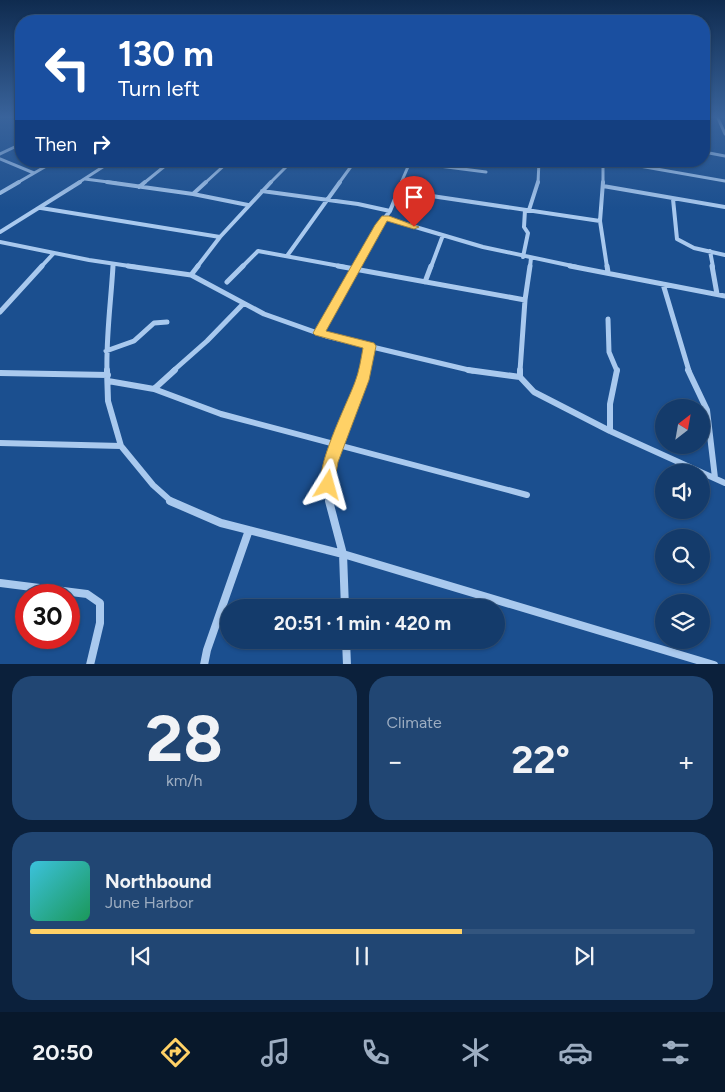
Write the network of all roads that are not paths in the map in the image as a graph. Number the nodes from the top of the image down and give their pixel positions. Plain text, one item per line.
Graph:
1 (15, 147) edge
2 (710, 153) edge
3 (0, 154) edge
4 (725, 156) edge
5 (0, 159) edge
6 (15, 165) edge
7 (19, 167) edge
8 (44, 167) edge
9 (103, 167) edge
10 (164, 167) edge
11 (222, 167) edge
12 (286, 167) edge
13 (351, 167) edge
14 (408, 167) edge
15 (448, 167) edge
16 (539, 167) edge
17 (603, 167) edge
18 (652, 167) edge
19 (486, 172) dead end
20 (34, 173) junction
21 (85, 179) junction
22 (725, 181) edge
23 (603, 186) junction
24 (139, 187) junction
25 (262, 191) junction
26 (398, 191) junction
27 (0, 193) edge
28 (193, 194) junction
29 (672, 199) junction
30 (328, 200) junction
31 (248, 205) junction
32 (725, 207) edge
33 (41, 208) junction
34 (527, 210) junction
35 (390, 211) junction
36 (386, 218) junction
37 (600, 221) junction
38 (0, 232) edge
39 (443, 236) junction
40 (220, 237) junction
41 (0, 242) edge
42 (710, 251) junction
43 (54, 253) junction
44 (725, 254) edge
45 (287, 256) junction
46 (523, 256) junction
47 (530, 258) junction
48 (113, 264) junction
49 (355, 270) junction
50 (608, 272) junction
51 (191, 276) junction
52 (227, 282) dead end
53 (425, 282) junction
54 (663, 284) junction
55 (717, 294) junction
56 (725, 296) edge
57 (525, 300) junction
58 (243, 304) junction
59 (0, 312) edge
60 (608, 319) dead end
61 (167, 322) dead end
62 (319, 333) junction
63 (370, 346) junction
64 (106, 351) junction
65 (0, 373) edge
66 (108, 378) junction
67 (520, 378) junction
68 (154, 389) junction
69 (610, 431) junction
70 (0, 443) edge
71 (336, 445) junction
72 (121, 446) junction
73 (716, 478) junction
74 (725, 483) edge
75 (526, 495) dead end
76 (249, 530) junction
77 (343, 554) junction
78 (0, 583) edge
79 (345, 599) edge
80 (346, 649) edge
81 (90, 664) edge
82 (204, 664) edge
83 (347, 664) edge
84 (714, 664) edge

1 - 3 street
2 - 4 street
5 - 6 street
7 - 20 street
8 - 20 street
9 - 21 street
10 - 24 street
11 - 28 street
12 - 25 street
13 - 30 street
14 - 26 street
15 - 19 street
16 - 34 street
17 - 23 street
18 - 22 street
20 - 27 street
21 - 24 street
21 - 33 street
23 - 29 street
23 - 37 street
24 - 28 street
25 - 30 street
25 - 31 street
26 - 34 street
26 - 35 street
28 - 31 street
29 - 32 street
29 - 42 street
30 - 35 street
30 - 45 street
31 - 40 street
33 - 38 street
33 - 40 street
34 - 37 street
34 - 46 street
35 - 36 street
36 - 39 street
36 - 49 street
37 - 50 street
39 - 46 street
39 - 53 street
40 - 51 street
41 - 43 street
42 - 44 street
42 - 55 street
43 - 48 street
43 - 59 street
45 - 49 street
45 - 52 street
46 - 47 street
47 - 50 street
47 - 57 street
48 - 51 street
48 - 64 street
49 - 53 street
49 - 62 street
50 - 54 street
51 - 58 street
53 - 57 street
54 - 55 street
54 - 73 street
55 - 56 street
57 - 67 street
58 - 62 street
58 - 68 street
60 - 69 street
61 - 64 street
62 - 63 street
63 - 67 street
63 - 71 street
64 - 66 street
65 - 66 street
66 - 68 street
66 - 72 street
67 - 69 street
68 - 71 street
69 - 73 street
70 - 72 street
71 - 75 street
71 - 77 street
72 - 76 street
73 - 74 street
76 - 77 street
76 - 82 street
77 - 79 street
77 - 84 street
78 - 81 street
80 - 83 street

